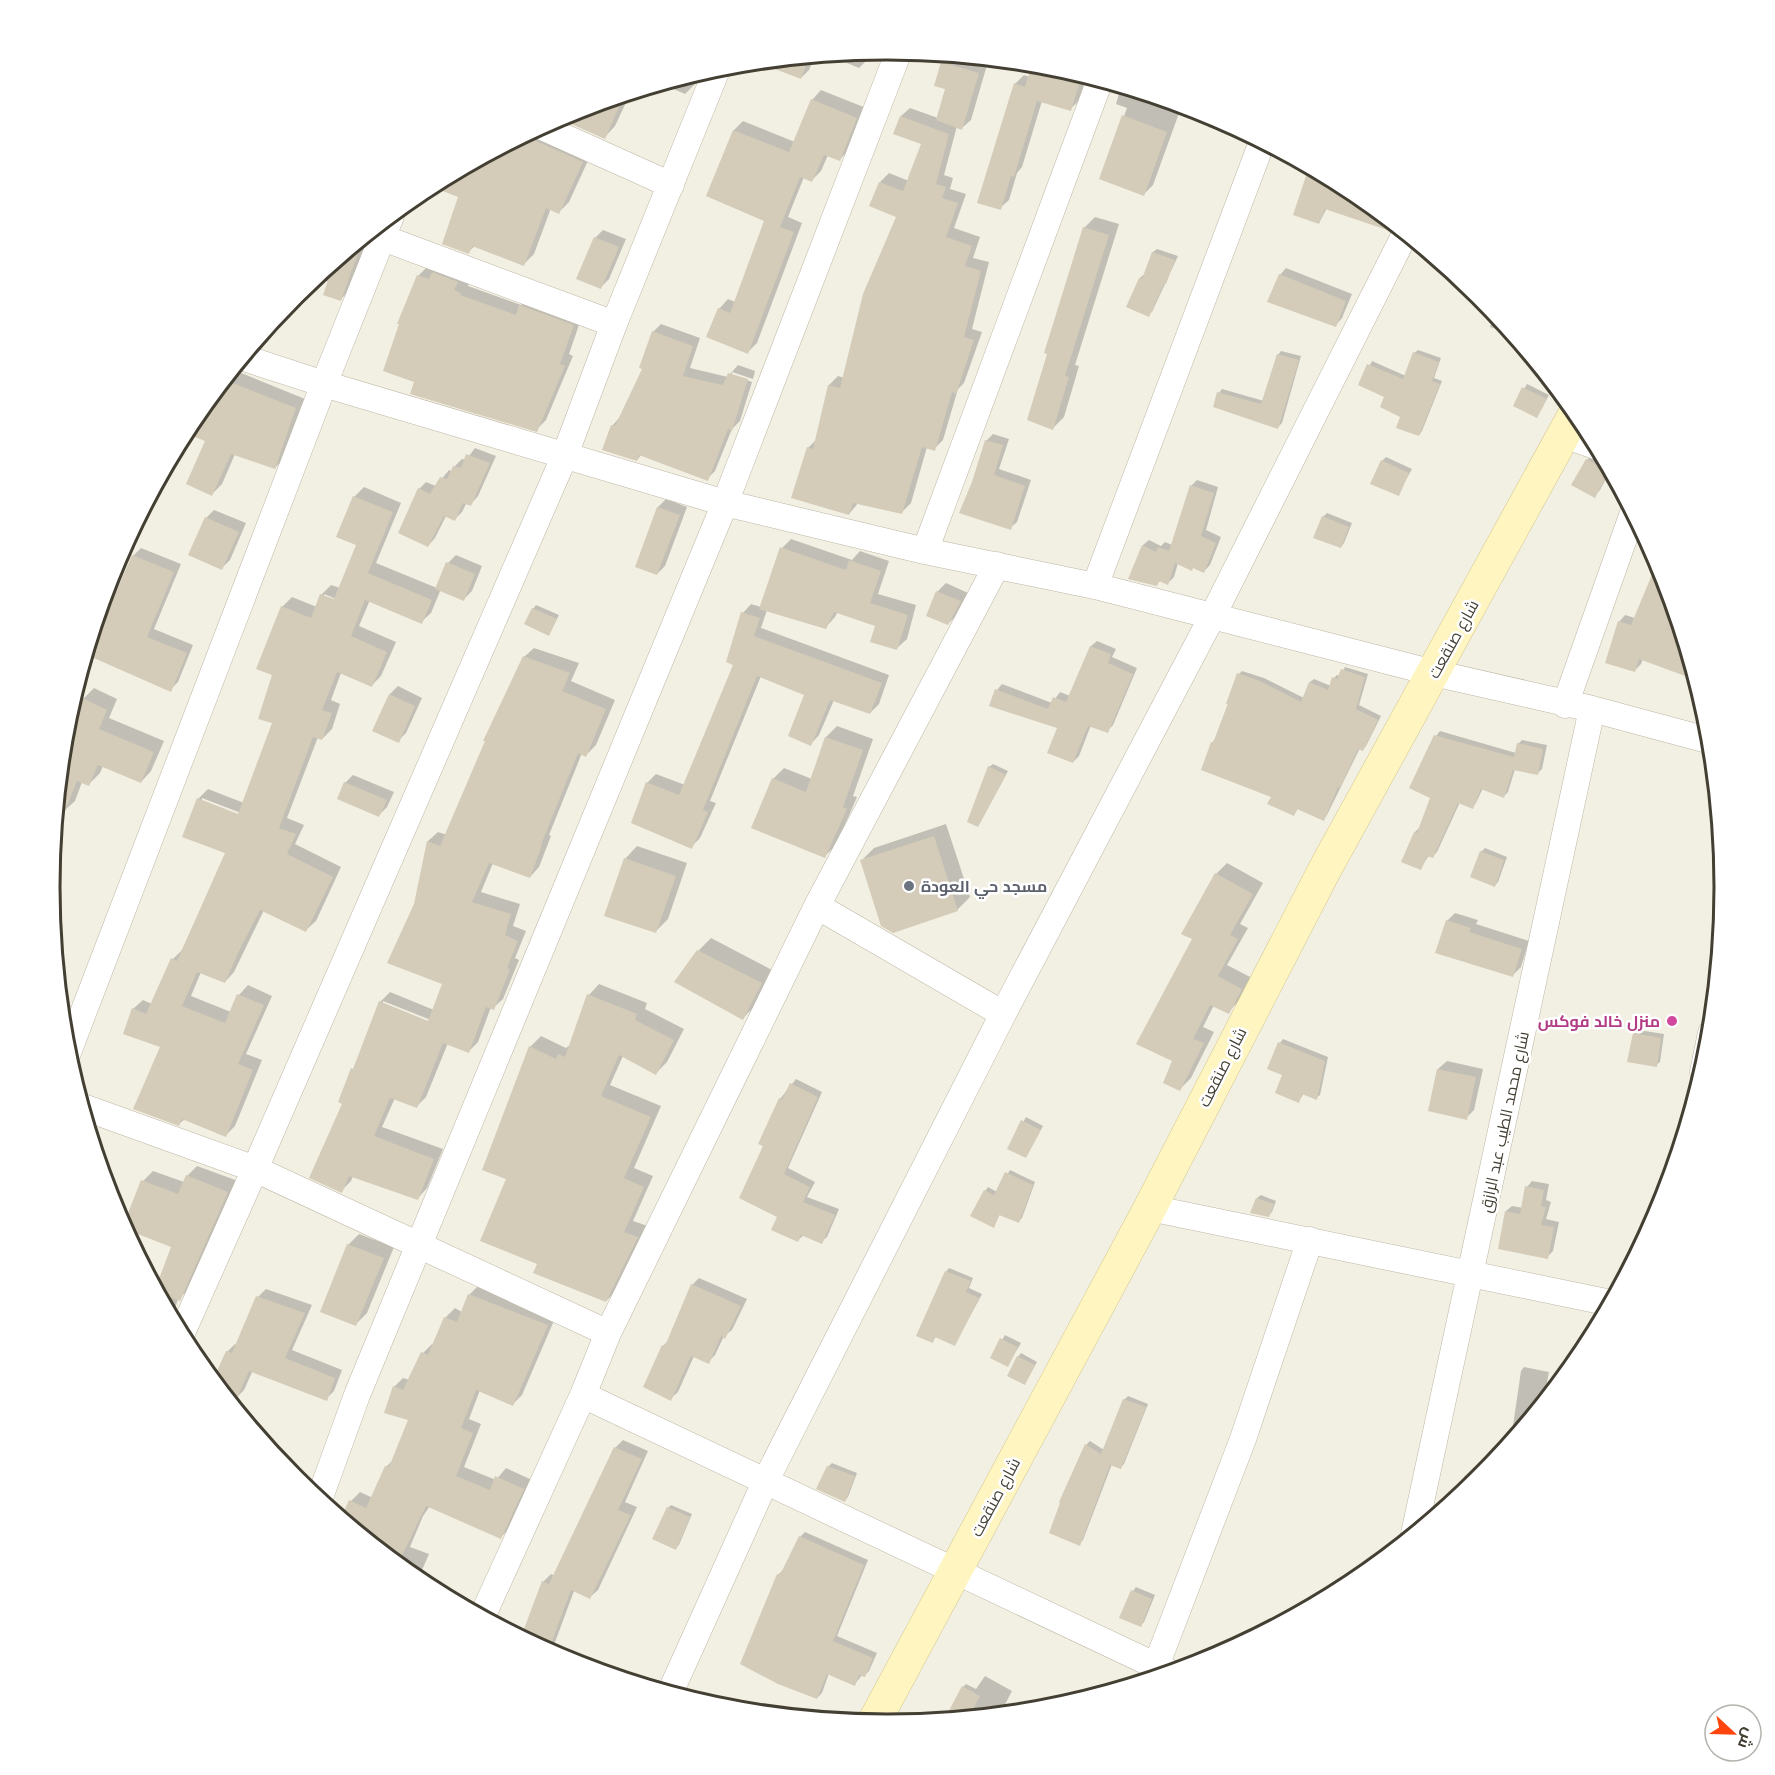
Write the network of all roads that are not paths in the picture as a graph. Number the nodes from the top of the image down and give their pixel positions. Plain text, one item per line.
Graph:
1 (895, 60) edge
2 (714, 79) edge
3 (1097, 87) edge
4 (553, 131) edge
5 (1260, 149) edge
6 (670, 185) junction
7 (389, 228) edge
8 (386, 230) edge
9 (1403, 240) edge
10 (614, 324) junction
11 (250, 360) edge
12 (324, 384) junction
13 (1570, 424) edge
14 (565, 455) junction
15 (725, 503) junction
16 (1630, 522) edge
17 (925, 551) junction
18 (997, 565) junction
19 (1095, 586) junction
20 (1213, 615) junction
21 (1434, 673) junction
22 (1564, 705) junction
23 (1592, 709) junction
24 (1701, 738) edge
25 (817, 906) junction
26 (1003, 1014) junction
27 (74, 1037) edge
28 (91, 1110) edge
29 (255, 1169) junction
30 (1150, 1208) junction
31 (1310, 1240) junction
32 (419, 1246) junction
33 (1472, 1273) junction
34 (1604, 1301) edge
35 (186, 1325) edge
36 (608, 1333) junction
37 (583, 1395) junction
38 (766, 1480) junction
39 (322, 1492) edge
40 (1416, 1523) edge
41 (955, 1571) junction
42 (486, 1610) edge
43 (1164, 1667) edge
44 (1160, 1668) edge
45 (673, 1687) edge
46 (878, 1715) edge

1 - 15 street
2 - 6 street
3 - 17 street
4 - 6 street
5 - 19 street
6 - 10 street
7 - 10 street
8 - 12 street
9 - 20 street
10 - 14 street
11 - 12 street
12 - 14 street
12 - 27 street
13 - 21 street, شارع صنقعت
14 - 15 street
14 - 29 street
15 - 17 street
15 - 32 street
16 - 22 street
17 - 18 street
18 - 19 street
18 - 25 street
19 - 20 street
20 - 21 street
20 - 26 street
21 - 22 street
21 - 30 street, شارع صنقعت
22 - 23 street
23 - 24 street
23 - 33 street, شارع محمد الطيب عبد الرازق
25 - 26 street
25 - 36 street
26 - 38 street
28 - 29 street
29 - 32 street
29 - 35 street
30 - 31 street
30 - 41 street, شارع صنقعت
31 - 33 street
31 - 43 street
32 - 36 street
32 - 39 street
33 - 34 street
33 - 40 street, شارع محمد الطيب عبد الرازق
36 - 37 street
37 - 38 street
37 - 42 street
38 - 41 street
38 - 45 street
41 - 44 street
41 - 46 street, شارع صنقعت

